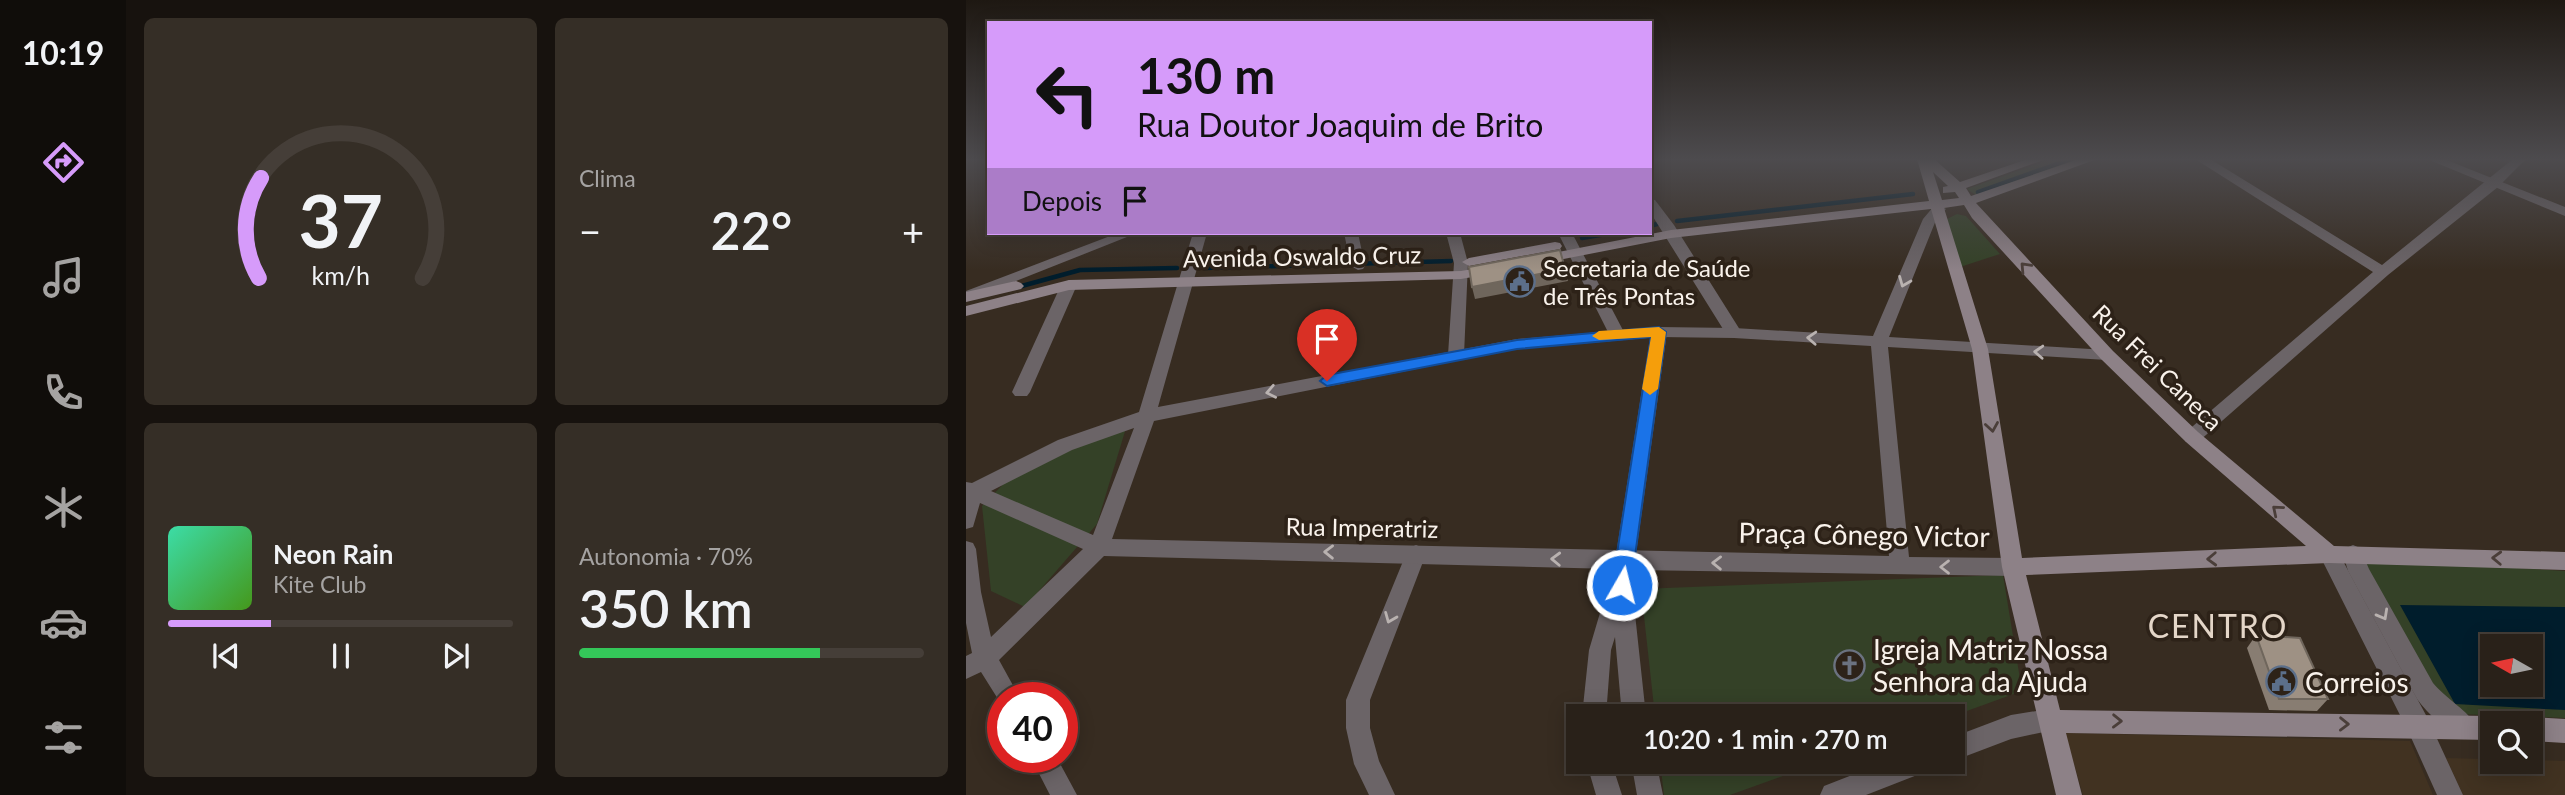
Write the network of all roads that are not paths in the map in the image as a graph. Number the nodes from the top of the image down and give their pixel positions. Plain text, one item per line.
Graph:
1 (1933, 196) edge
2 (1950, 196) edge
3 (1965, 196) edge
4 (1982, 196) edge
5 (2261, 196) edge
6 (2478, 196) edge
7 (2524, 196) edge
8 (1968, 201) junction
9 (1652, 206) edge
10 (1936, 208) junction
11 (2565, 212) edge
12 (1652, 228) edge
13 (1669, 229) junction
14 (1652, 231) edge
15 (1125, 235) edge
16 (1199, 235) edge
17 (1351, 235) edge
18 (1453, 235) edge
19 (1613, 235) edge
20 (1627, 235) edge
21 (1570, 243) edge
22 (1358, 266) junction
23 (1461, 269) junction
24 (2383, 272) junction
25 (1188, 276) junction
26 (1069, 285) junction
27 (966, 296) edge
28 (966, 311) edge
29 (1659, 332) junction
30 (1734, 333) junction
31 (1617, 334) junction
32 (1879, 342) junction
33 (1980, 349) junction
34 (1456, 355) junction
35 (2107, 355) junction
36 (1021, 392) dead end
37 (1147, 416) junction
38 (2192, 437) junction
39 (969, 491) edge
40 (966, 521) edge
41 (1099, 547) junction
42 (966, 549) edge
43 (1416, 554) junction
44 (2329, 554) junction
45 (2353, 554) junction
46 (1625, 561) junction
47 (2565, 561) edge
48 (1900, 567) junction
49 (2013, 567) junction
50 (1622, 585) junction
51 (976, 663) edge
52 (993, 682) edge
53 (1595, 704) edge
54 (1633, 704) edge
55 (2049, 721) junction
56 (2418, 725) junction
57 (2463, 726) junction
58 (2480, 727) edge
59 (2543, 730) edge
60 (2565, 731) edge
61 (1965, 744) edge
62 (1052, 773) edge
63 (1602, 774) edge
64 (1646, 774) edge
65 (1887, 774) edge
66 (1064, 795) edge
67 (1382, 795) edge
68 (1609, 795) edge
69 (1650, 795) edge
70 (1833, 795) edge
71 (2069, 795) edge
72 (2450, 795) edge

1 - 10 main road
2 - 10 main road, Avenida Oswaldo Cruz
3 - 8 main road, Rua Frei Caneca
4 - 8 main road, Avenida Oswaldo Cruz
5 - 24 street
6 - 24 street
7 - 11 street
8 - 10 main road, Avenida Oswaldo Cruz
35 -> 8 main road, Rua Frei Caneca
9 - 13 street
10 - 13 main road, Avenida Oswaldo Cruz
10 -> 32 street
10 - 33 main road
12 - 13 main road, Avenida Oswaldo Cruz
13 - 14 main road, Avenida Oswaldo Cruz
13 - 30 street
15 - 27 street
16 - 25 street
17 - 22 street
18 - 23 street
19 - 21 main road, Avenida Oswaldo Cruz
20 - 21 main road, Avenida Oswaldo Cruz
21 - 23 main road, Avenida Oswaldo Cruz
21 - 31 street
22 - 23 main road, Avenida Oswaldo Cruz
22 - 25 main road, Avenida Oswaldo Cruz
23 - 25 main road, Avenida Oswaldo Cruz
23 - 34 street
24 - 38 street
25 - 26 main road, Avenida Oswaldo Cruz
25 - 27 main road, Avenida Oswaldo Cruz
25 - 37 street
26 - 28 main road, Avenida Oswaldo Cruz
26 - 36 street
29 - 30 street
29 - 31 street
29 - 46 street
32 -> 30 street
31 - 34 street
32 - 33 street
32 - 48 street
35 -> 33 street
33 -> 49 main road
34 -> 37 street
35 - 38 main road, Rua Frei Caneca
37 - 39 street
37 - 41 street
44 -> 38 main road, Rua Frei Caneca
39 - 40 street
39 - 41 street
43 -> 41 street, Rua Imperatriz
41 - 51 street
42 - 51 street
46 -> 43 street, Rua Imperatriz
43 -> 67 street
44 - 45 main road
44 -> 49 main road
44 - 56 street
47 -> 45 main road
45 -> 57 street
48 -> 46 street, Praça Cônego Victor
46 - 50 street
49 -> 48 street, Praça Cônego Victor
49 - 55 main road, Praça Cônego Victor
50 - 53 street
50 - 54 street
51 - 52 street
55 -> 56 main road
55 - 61 street
55 - 71 main road, Praça Cônego Victor
56 - 57 main road
56 - 72 street
57 - 58 main road
59 - 60 main road
62 - 66 street
63 - 68 street
64 - 69 street
65 - 70 street

